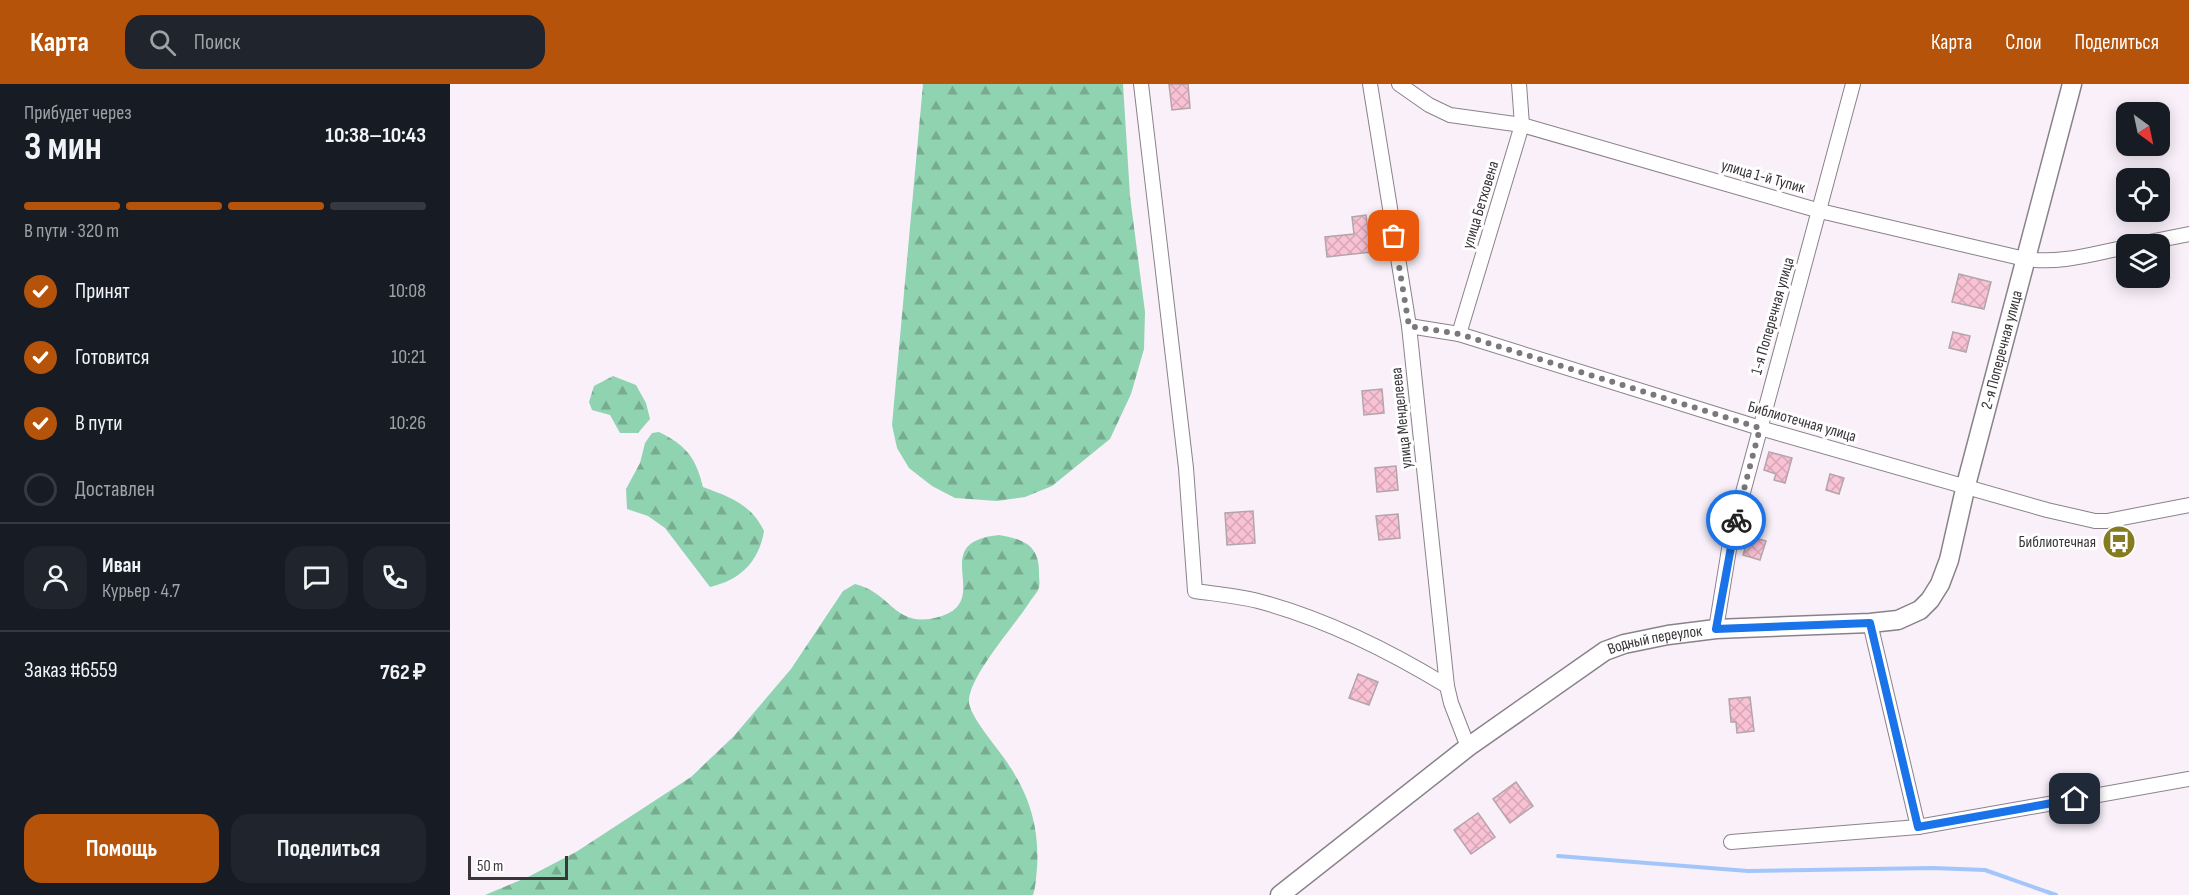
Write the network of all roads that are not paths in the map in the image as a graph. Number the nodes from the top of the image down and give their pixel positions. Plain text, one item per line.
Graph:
1 (1141, 84) edge
2 (1370, 84) edge
3 (1399, 84) edge
4 (1519, 84) edge
5 (1852, 84) edge
6 (2072, 84) edge
7 (1522, 125) junction
8 (1820, 211) junction
9 (2189, 234) edge
10 (2170, 238) edge
11 (2116, 249) edge
12 (2025, 259) junction
13 (1409, 326) junction
14 (1459, 334) junction
15 (1760, 428) junction
16 (1966, 485) junction
17 (2189, 505) edge
18 (1920, 610) joint
19 (1870, 623) junction
20 (1716, 629) junction
21 (1447, 686) junction
22 (1468, 747) junction
23 (2189, 779) edge
24 (1918, 827) junction
25 (1731, 842) dead end
26 (1280, 895) edge

1 - 21 street
2 - 13 street, улица Менделеева
3 - 7 street, улица 1-й Тупик
4 - 7 street, улица Бетховена
5 - 8 street, 1-я Поперечная улица
6 - 12 street, 2-я Поперечная улица
7 - 8 street, улица 1-й Тупик
7 - 14 street, улица Бетховена
8 - 12 street, улица 1-й Тупик
8 - 15 street, 1-я Поперечная улица
9 - 10 street
11 - 12 street, улица 1-й Тупик
12 - 16 street, 2-я Поперечная улица
13 - 14 street, Библиотечная улица
13 - 21 street, улица Менделеева
14 - 15 street, Библиотечная улица
15 - 16 street, Библиотечная улица
15 - 20 street, 1-я Поперечная улица
16 - 17 street, Библиотечная улица
16 - 18 street, 2-я Поперечная улица
18 - 19 street, Водный переулок
19 - 20 street, Водный переулок
19 - 24 street
20 - 22 street, Водный переулок
21 - 22 street, улица Менделеева
22 - 26 street, Водный переулок
23 - 24 street
24 - 25 street

